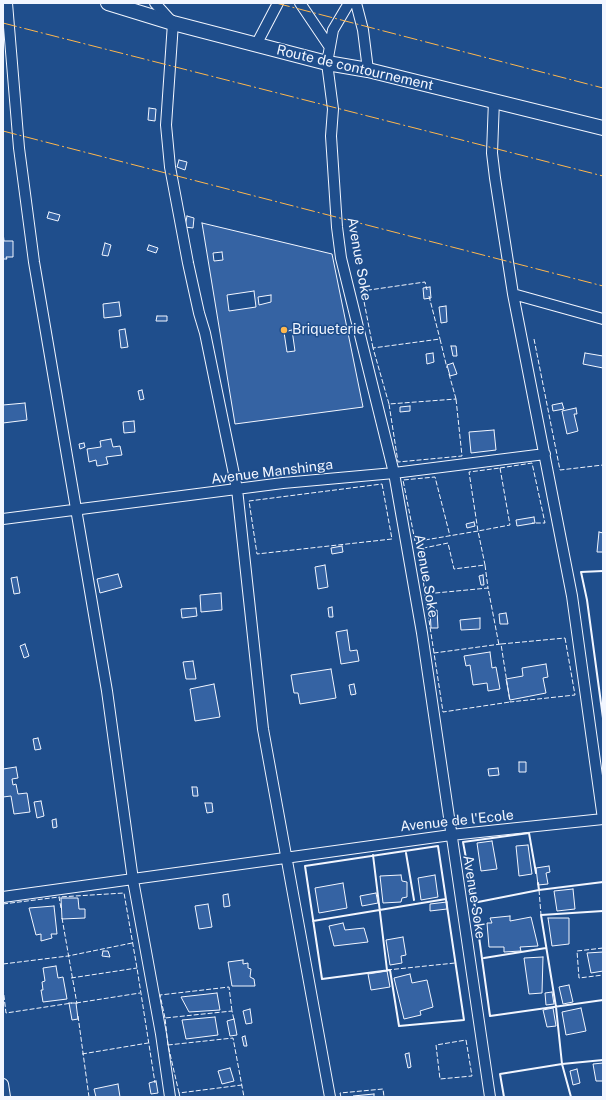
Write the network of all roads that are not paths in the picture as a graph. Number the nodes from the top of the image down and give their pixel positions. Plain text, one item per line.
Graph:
1 (7, 3) edge
2 (108, 3) edge
3 (155, 3) edge
4 (278, 3) edge
5 (300, 3) edge
6 (349, 3) edge
7 (356, 3) edge
8 (173, 23) junction
9 (256, 45) junction
10 (329, 46) junction
11 (327, 63) junction
12 (368, 70) junction
13 (494, 100) junction
14 (603, 128) edge
15 (513, 294) junction
16 (603, 319) edge
17 (545, 454) junction
18 (394, 473) junction
19 (237, 489) junction
20 (77, 509) junction
21 (3, 518) edge
22 (603, 819) edge
23 (451, 835) junction
24 (287, 857) junction
25 (133, 880) junction
26 (3, 897) edge
27 (3, 1084) edge
28 (5, 1097) edge
29 (170, 1097) edge
30 (330, 1097) edge
31 (490, 1097) edge

1 - 20 street
2 - 8 street, Route de contournement
3 - 8 street
4 - 9 street
5 - 10 street
6 - 10 street, Avenue Soke
7 - 12 street
8 - 9 street, Route de contournement
8 - 19 street
9 - 11 street, Route de contournement
10 - 11 street, Avenue Soke
11 - 12 street, Route de contournement
11 - 18 street, Avenue Soke
12 - 13 street, Route de contournement
13 - 14 street, Route de contournement
13 - 15 street
15 - 16 street
15 - 17 street
17 - 18 street, Avenue Manshinga
17 - 22 street
18 - 19 street, Avenue Manshinga
18 - 23 street, Avenue Soke
19 - 20 street, Avenue Manshinga
19 - 24 street
20 - 21 street, Avenue Manshinga
20 - 25 street
22 - 23 street, Avenue de l'Ecole
23 - 24 street, Avenue de l'Ecole
23 - 31 street, Avenue Soke
24 - 25 street, Avenue de l'Ecole
24 - 30 street
25 - 26 street, Avenue de l'Ecole
25 - 29 street
27 - 28 street

